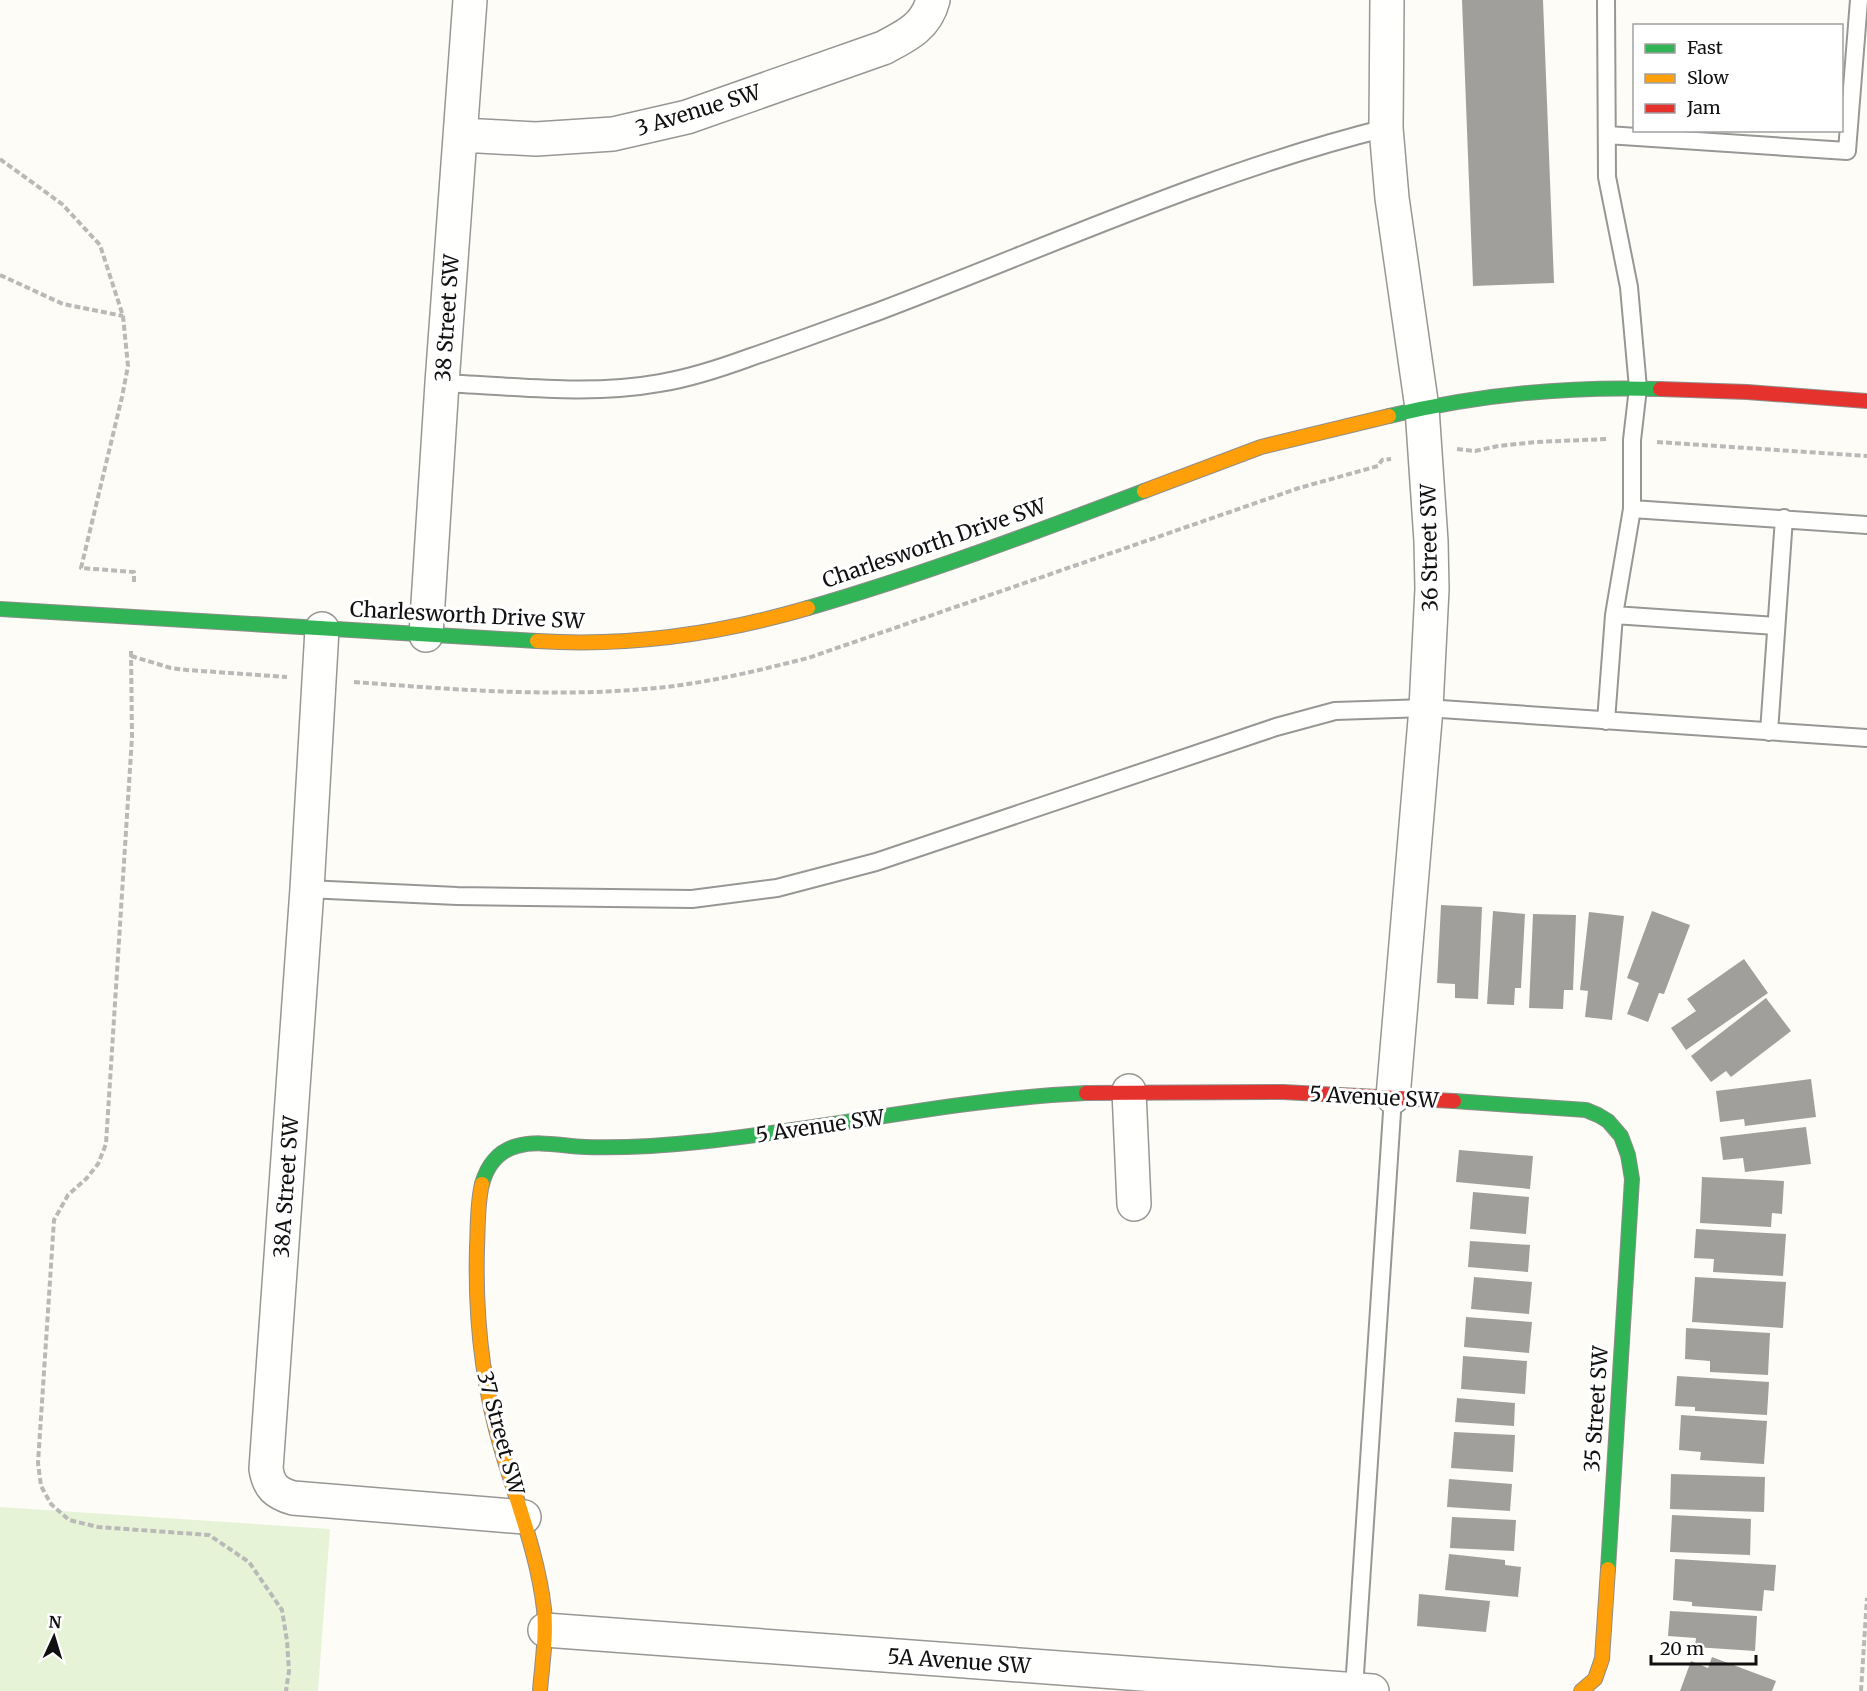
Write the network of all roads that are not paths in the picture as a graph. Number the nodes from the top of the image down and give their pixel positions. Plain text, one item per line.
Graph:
1 (470, 0) edge
2 (1388, 0) edge
3 (1606, 0) edge
4 (1859, 0) edge
5 (928, 12) edge
6 (1386, 128) junction
7 (461, 135) junction
8 (1607, 135) junction
9 (442, 383) junction
10 (1638, 388) junction
11 (1867, 401) edge
12 (1422, 408) junction
13 (1632, 509) junction
14 (1784, 518) junction
15 (1867, 525) edge
16 (0, 609) edge
17 (1614, 615) junction
18 (1776, 626) junction
19 (322, 629) junction
20 (426, 635) junction
21 (1426, 708) junction
22 (1606, 721) junction
23 (1769, 732) junction
24 (1867, 738) edge
25 (307, 889) junction
26 (1129, 1091) junction
27 (1393, 1097) junction
28 (1615, 1126) joint
29 (510, 1148) joint
30 (1134, 1204) dead end
31 (524, 1517) junction
32 (545, 1630) junction
33 (1363, 1690) edge
34 (540, 1691) edge
35 (1581, 1691) edge

1 - 7 street, 38 Street SW
2 - 6 street, 36 Street SW
3 - 8 lane
4 - 8 lane
5 - 7 street, 3 Avenue SW
6 - 9 lane
6 - 12 street, 36 Street SW
7 - 9 street, 38 Street SW
8 - 10 lane
9 - 20 street, 38 Street SW
10 - 11 street, Charlesworth Drive SW
10 - 12 street, Charlesworth Drive SW
10 - 13 lane
12 - 20 street, Charlesworth Drive SW
12 - 21 street, 36 Street SW
13 - 14 lane
13 - 17 lane
14 - 15 lane
14 - 18 lane
16 - 19 street, Charlesworth Drive SW
17 - 18 lane
17 - 22 lane
18 - 23 lane
19 - 20 street, Charlesworth Drive SW
19 - 25 street, 38A Street SW
21 - 22 lane
21 - 25 lane
21 - 27 street, 36 Street SW
22 - 23 lane
23 - 24 lane
25 - 31 street, 38A Street SW
26 - 27 street, 5 Avenue SW
26 - 29 street, 5 Avenue SW
26 - 30 street
27 - 28 street, 5 Avenue SW
27 - 33 lane
28 - 35 street, 35 Street SW
29 - 31 street, 37 Street SW
31 - 32 street, 37 Street SW
32 - 33 street, 5A Avenue SW
32 - 34 street, 37 Street SW

